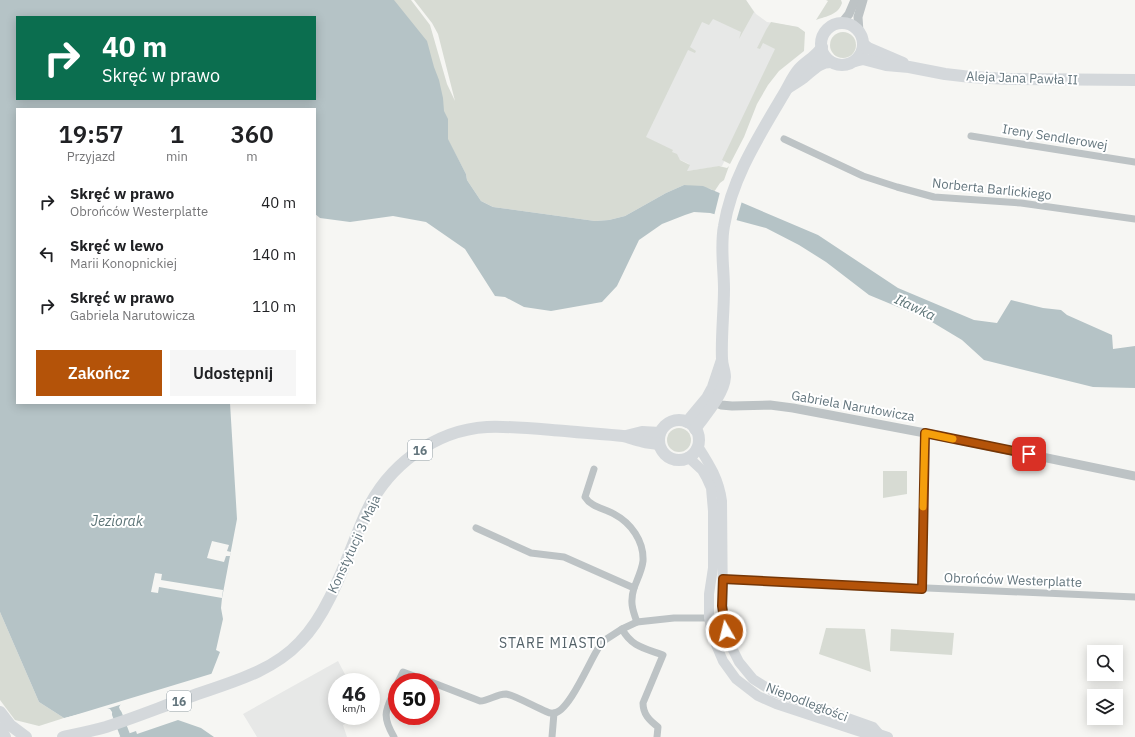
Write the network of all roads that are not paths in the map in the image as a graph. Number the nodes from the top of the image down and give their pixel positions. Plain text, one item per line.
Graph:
1 (855, 0) edge
2 (863, 0) edge
3 (840, 24) junction
4 (859, 32) junction
5 (863, 44) junction
6 (822, 47) junction
7 (855, 61) junction
8 (831, 62) junction
9 (909, 67) junction
10 (1135, 80) edge
11 (789, 86) junction
12 (971, 136) dead end
13 (784, 139) dead end
14 (1135, 162) edge
15 (1135, 219) edge
16 (711, 400) junction
17 (691, 426) junction
18 (925, 433) junction
19 (660, 438) junction
20 (698, 446) junction
21 (688, 458) junction
22 (594, 469) dead end
23 (1135, 476) edge
24 (476, 528) dead end
25 (723, 579) junction
26 (634, 588) junction
27 (922, 589) junction
28 (1135, 597) edge
29 (709, 618) junction
30 (723, 618) junction
31 (637, 622) junction
32 (622, 629) junction
33 (440, 686) edge
34 (388, 705) edge
35 (0, 712) edge
36 (554, 713) junction
37 (106, 726) junction
38 (0, 728) edge
39 (884, 736) edge
40 (5, 737) edge
41 (26, 737) edge
42 (63, 737) edge
43 (84, 737) edge
44 (394, 737) edge
45 (552, 737) edge
46 (657, 737) edge

1 - 3 street
2 - 4 street
3 - 4 main road
3 - 6 main road
4 - 5 main road
5 - 7 main road
5 - 9 main road, Aleja Jana Pawła II
6 - 8 main road
6 - 11 main road
7 - 8 main road
7 - 9 main road, Aleja Jana Pawła II
8 - 11 main road
9 - 10 main road, Aleja Jana Pawła II
11 - 16 main road
12 - 14 street, Ireny Sendlerowej
13 - 15 street, Norberta Barlickiego
16 - 17 main road
16 - 18 street, Gabriela Narutowicza
17 - 19 main road
17 - 20 main road
18 - 23 street, Gabriela Narutowicza
18 - 27 street
19 - 21 main road
19 - 37 main road, Konstytucji 3 Maja / 16
20 - 21 main road
20 - 25 main road, Niepodległości
21 - 29 main road, Niepodległości
22 - 26 street
24 - 26 street
25 - 27 street, Obrońców Westerplatte
25 - 30 main road, Niepodległości
26 - 31 street
27 - 28 street, Obrońców Westerplatte
29 - 30 street
29 - 31 street
29 - 39 main road, Niepodległości
30 - 39 main road, Niepodległości
31 - 32 street
32 - 36 street
32 - 46 street
33 - 36 street
34 - 44 street
35 - 41 main road
36 - 45 street
37 - 42 main road, Konstytucji 3 Maja / 16
37 - 43 main road, Konstytucji 3 Maja / 16
38 - 40 main road

